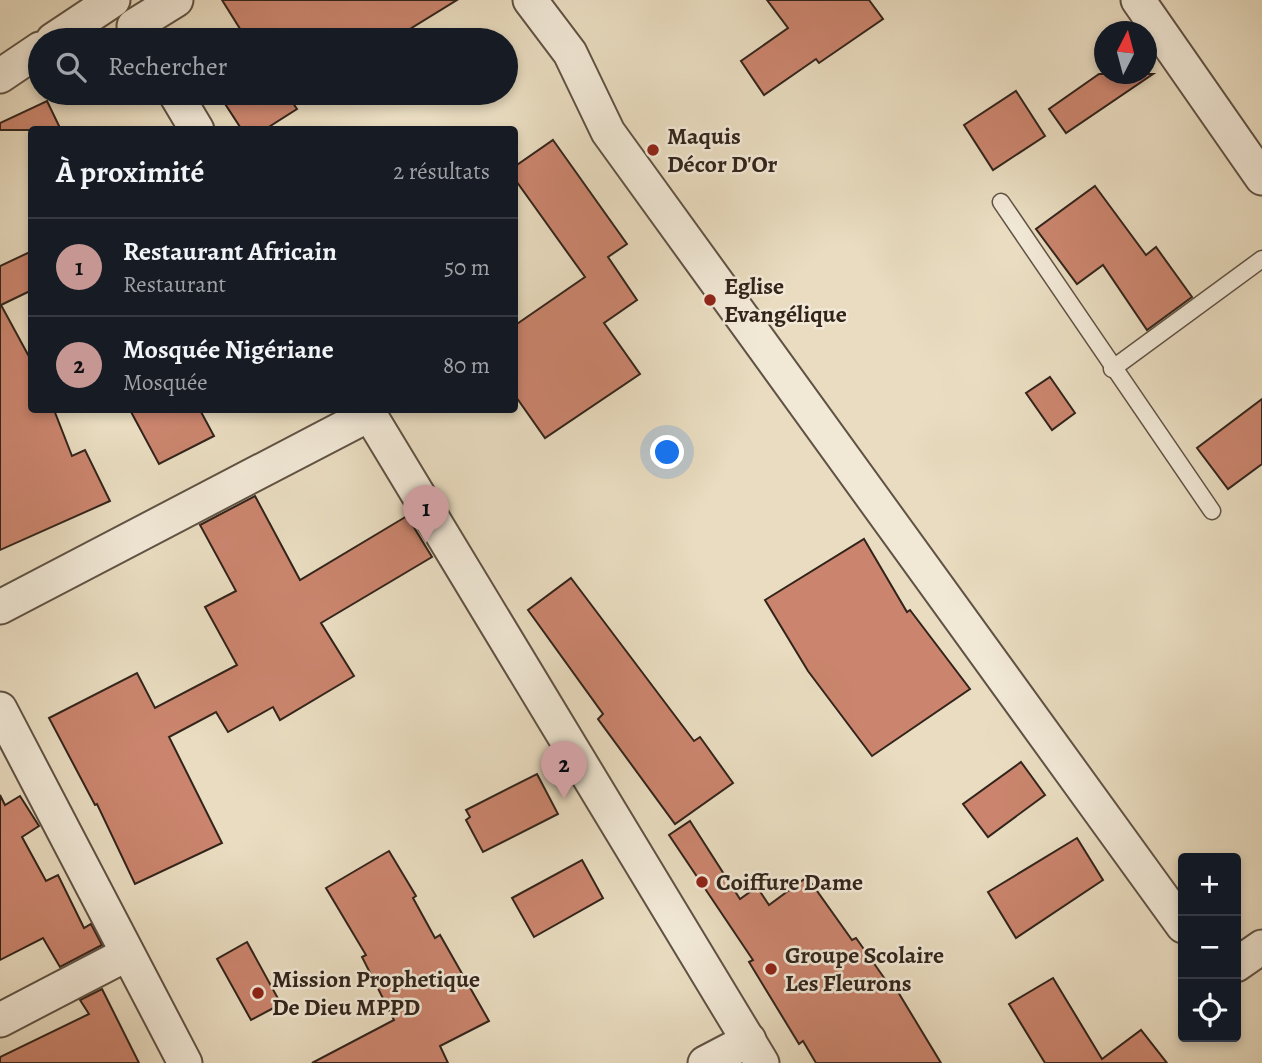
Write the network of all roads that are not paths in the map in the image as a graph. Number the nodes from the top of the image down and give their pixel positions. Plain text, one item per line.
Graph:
1 (113, 0) edge
2 (176, 0) edge
3 (530, 0) edge
4 (1138, 0) edge
5 (132, 22) edge
6 (70, 28) edge
7 (28, 56) edge
8 (0, 76) edge
9 (182, 105) edge
10 (195, 126) edge
11 (1262, 178) edge
12 (1001, 202) dead end
13 (1262, 259) edge
14 (1112, 369) junction
15 (366, 413) edge
16 (369, 413) edge
17 (1212, 511) dead end
18 (0, 607) edge
19 (0, 709) edge
20 (1178, 919) edge
21 (1262, 947) edge
22 (127, 954) junction
23 (1241, 962) edge
24 (0, 1020) edge
25 (756, 1052) edge
26 (185, 1063) edge
27 (705, 1063) edge

1 - 6 street
2 - 5 street
3 - 20 street
4 - 11 street
7 - 8 street
9 - 10 street
12 - 14 lane
13 - 14 lane
14 - 17 lane
15 - 18 street
16 - 25 street
19 - 22 street
21 - 23 street
22 - 24 street
22 - 26 street
25 - 27 street

